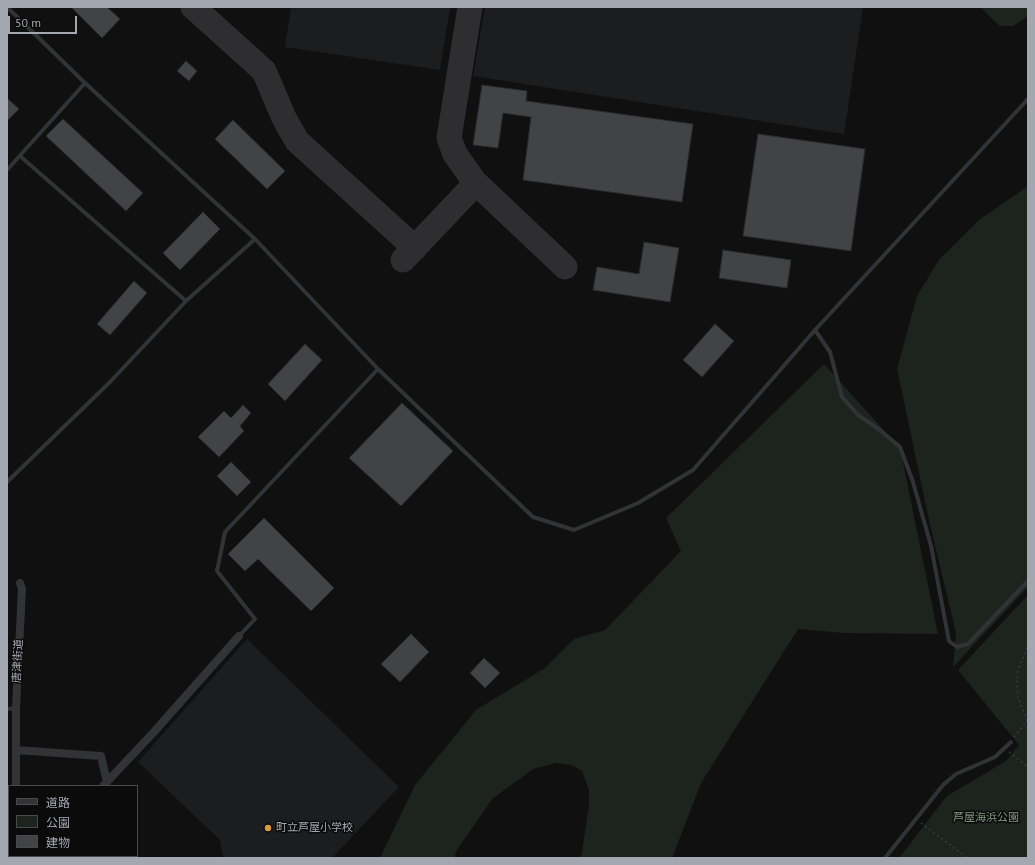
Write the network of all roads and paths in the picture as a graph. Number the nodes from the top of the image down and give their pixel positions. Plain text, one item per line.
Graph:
1 (7, 7) edge
2 (85, 83) junction
3 (1028, 99) edge
4 (20, 156) junction
5 (7, 170) edge
6 (255, 239) junction
7 (186, 301) junction
8 (815, 330) junction
9 (378, 369) junction
10 (7, 482) edge
11 (1028, 581) edge
12 (20, 583) dead end
13 (239, 636) joint
14 (1028, 646) edge
15 (16, 708) junction
16 (7, 709) edge
17 (1028, 720) edge
18 (1011, 742) joint
19 (1004, 748) junction
20 (16, 750) junction
21 (1028, 767) edge
22 (105, 784) edge
23 (16, 785) edge
24 (920, 822) dead end
25 (884, 858) edge
26 (967, 858) edge

1 - 2 lane
2 - 4 lane
2 - 6 lane
3 - 8 lane
4 - 5 lane
4 - 7 lane
6 - 7 lane
6 - 9 lane
7 - 10 lane
8 - 9 lane
8 - 11 lane
9 - 13 lane
12 - 15 street, 唐津街道
13 - 22 street
14 - 17 path
15 - 16 lane
15 - 20 street, 唐津街道
17 - 18 path
18 - 19 lane
19 - 21 path
19 - 25 lane
20 - 22 street
20 - 23 street, 唐津街道
24 - 26 path

